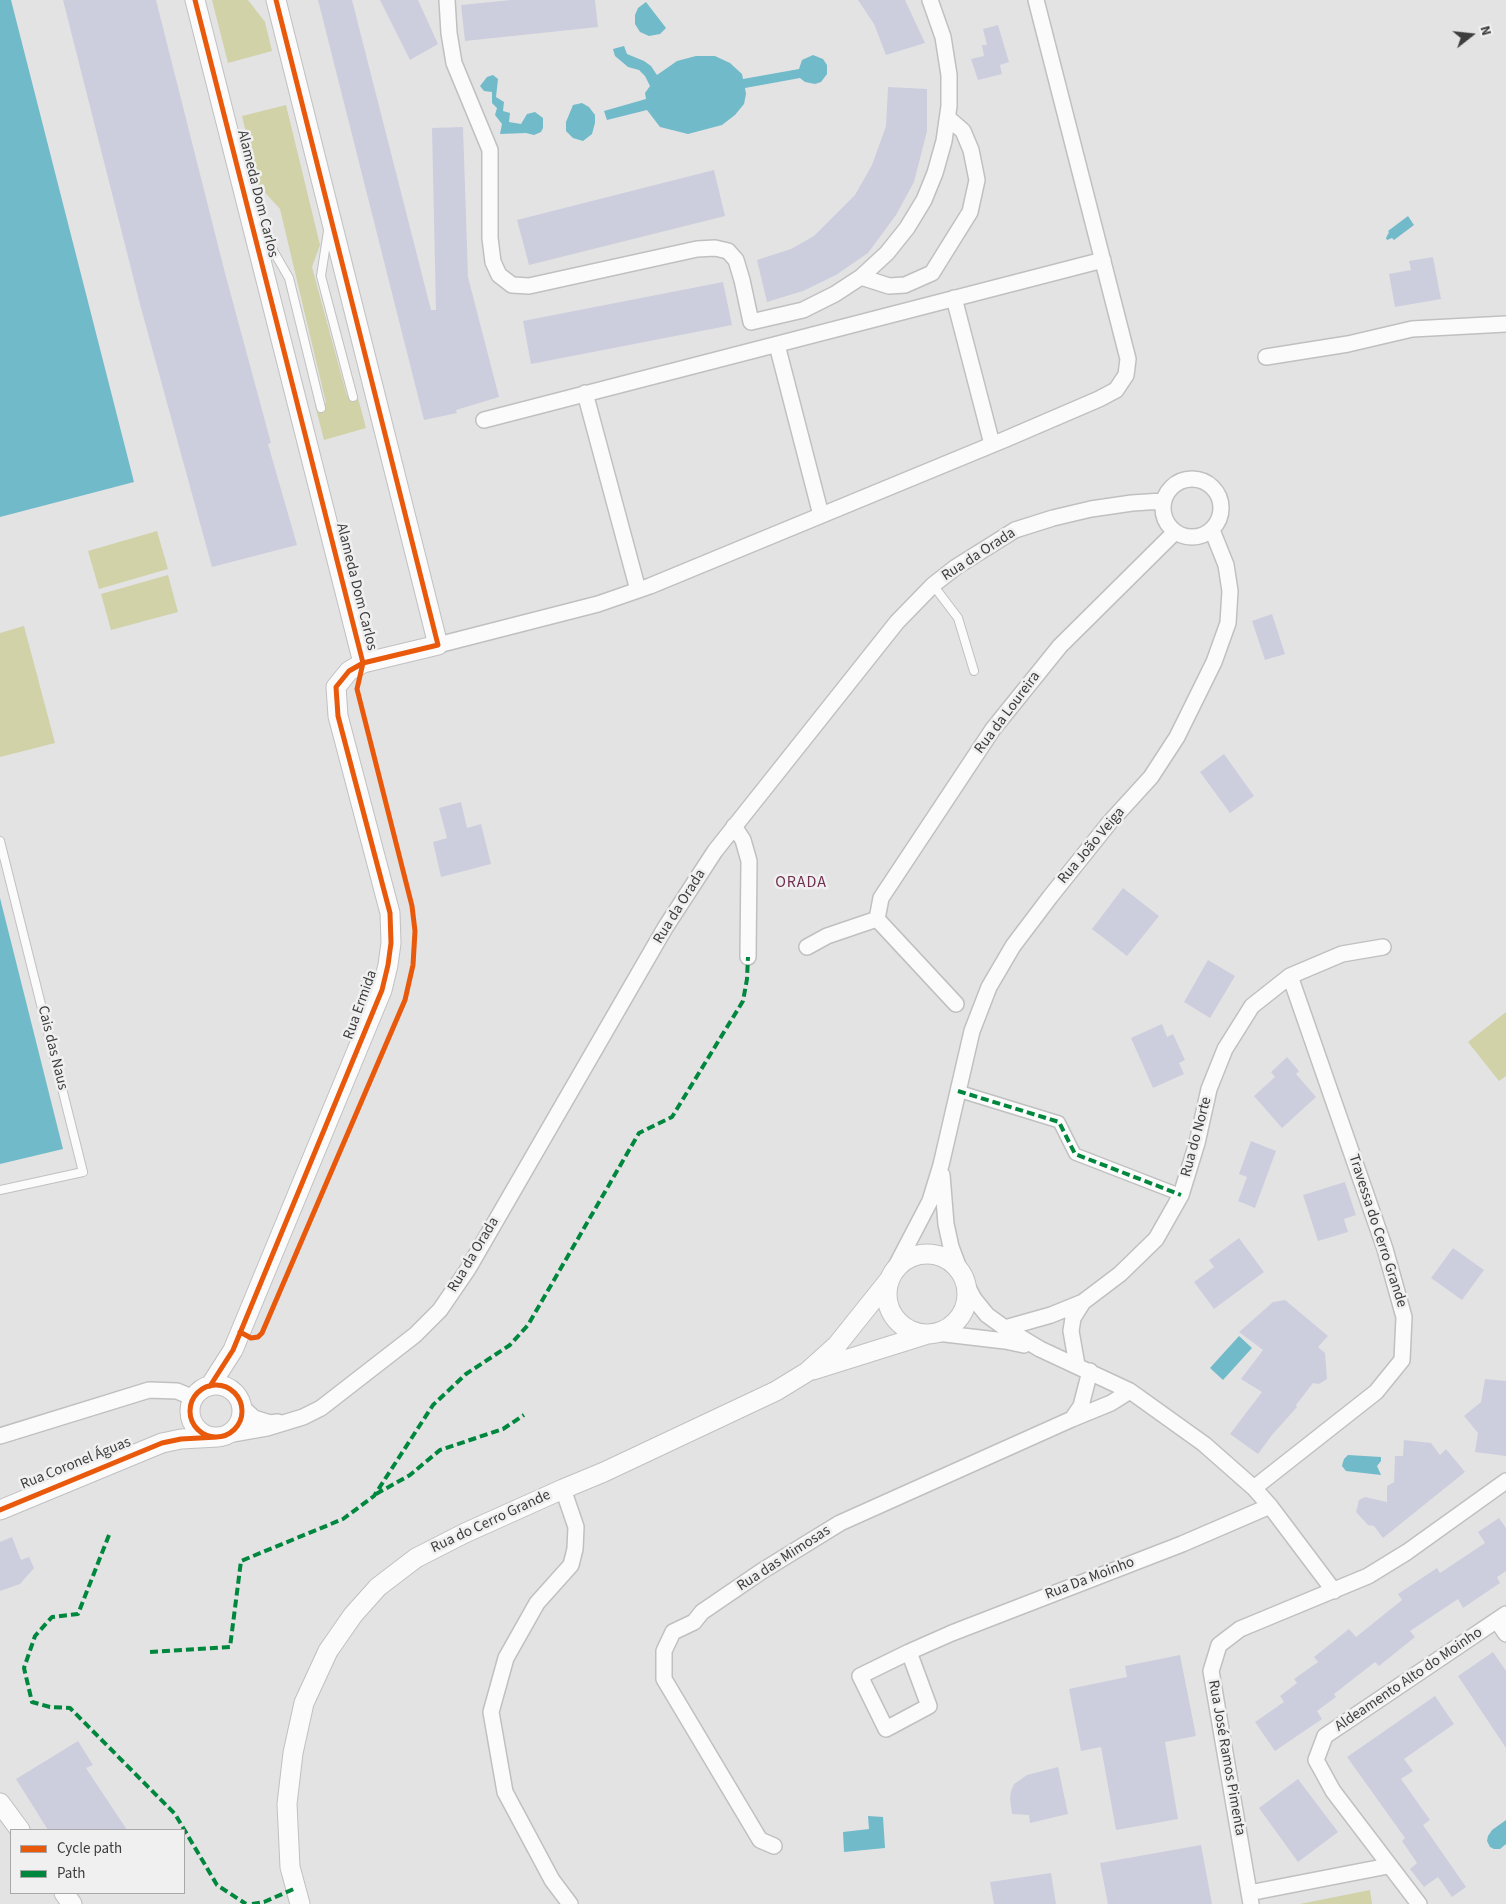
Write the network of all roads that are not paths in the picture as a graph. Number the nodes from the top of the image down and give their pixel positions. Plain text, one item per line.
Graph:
1 (195, 0) edge
2 (276, 0) edge
3 (447, 0) edge
4 (930, 0) edge
5 (1036, 0) edge
6 (948, 118) junction
7 (247, 204) junction
8 (330, 216) junction
9 (1103, 260) junction
10 (861, 277) junction
11 (954, 298) junction
12 (1506, 324) edge
13 (777, 345) junction
14 (1266, 357) dead end
15 (585, 393) junction
16 (353, 397) dead end
17 (321, 408) dead end
18 (484, 420) dead end
19 (992, 444) junction
20 (1163, 501) junction
21 (821, 515) junction
22 (1212, 530) junction
23 (1175, 532) junction
24 (933, 585) junction
25 (638, 590) junction
26 (438, 645) junction
27 (363, 663) junction
28 (974, 671) dead end
29 (734, 826) junction
30 (0, 841) edge
31 (877, 919) junction
32 (1383, 946) dead end
33 (807, 947) dead end
34 (748, 957) dead end
35 (1290, 976) junction
36 (956, 1004) dead end
37 (958, 1091) junction
38 (941, 1165) junction
39 (0, 1190) edge
40 (1181, 1195) junction
41 (892, 1275) junction
42 (962, 1277) junction
43 (1082, 1302) junction
44 (1005, 1328) junction
45 (932, 1333) junction
46 (1040, 1349) junction
47 (233, 1350) junction
48 (1084, 1368) junction
49 (807, 1372) junction
50 (210, 1386) junction
51 (1130, 1391) junction
52 (240, 1402) junction
53 (192, 1406) junction
54 (1072, 1419) junction
55 (287, 1421) junction
56 (0, 1436) edge
57 (223, 1436) junction
58 (162, 1443) junction
59 (1506, 1481) edge
60 (1254, 1488) junction
61 (563, 1489) junction
62 (1270, 1506) junction
63 (0, 1510) edge
64 (1334, 1591) junction
65 (1501, 1617) edge
66 (1506, 1634) edge
67 (909, 1652) junction
68 (0, 1803) edge
69 (19, 1829) edge
70 (774, 1846) dead end
71 (1388, 1866) junction
72 (1250, 1899) edge
73 (300, 1904) edge
74 (570, 1904) edge
75 (1419, 1904) edge

1 - 7 street, Alameda Dom Carlos
2 - 8 street
3 - 10 street
4 - 6 street
5 - 9 street
6 - 10 street
6 - 10 street
7 - 17 lane
7 - 27 street, Alameda Dom Carlos
8 - 16 lane
8 - 26 street
9 - 11 street
9 - 19 street
11 - 13 street
11 - 19 street
12 - 14 street
13 - 15 street
13 - 21 street
15 - 18 street
15 - 25 street
19 - 21 street
20 - 22 street
20 - 23 street
20 - 24 street, Rua da Orada
21 - 25 street
22 - 23 street
22 - 37 street, Rua João Veiga
23 - 31 street, Rua da Loureira
24 - 28 lane
24 - 29 street, Rua da Orada
25 - 26 street
26 - 27 street, Alameda Dom Carlos
27 - 47 street, Rua Ermida
29 - 34 street
29 - 55 street, Rua da Orada
30 - 39 lane, Cais das Naus
31 - 33 street
31 - 36 street
32 - 35 street, Rua do Norte
35 - 40 street, Rua do Norte
35 - 60 street, Travessa do Cerro Grande
37 - 38 street, Rua João Veiga
37 - 40 street
38 - 41 street
38 - 42 street
40 - 43 street, Rua do Norte
41 - 42 street
41 - 45 street
41 - 49 street, Rua do Cerro Grande
42 - 44 street
42 - 45 street
43 - 44 street, Rua do Norte
43 - 48 street
44 - 46 street
45 - 46 street
45 - 49 street
46 - 48 street
47 - 50 street
47 - 52 street
48 - 51 street
48 - 54 street
49 - 61 street, Rua do Cerro Grande
50 - 52 street
50 - 53 street
51 - 54 street, Rua das Mimosas
51 - 60 street
52 - 55 street
52 - 57 street
53 - 56 street
53 - 57 street
53 - 58 street
54 - 70 street, Rua das Mimosas
55 - 57 street, Rua da Orada
57 - 58 street
58 - 63 street, Rua Coronel Águas
59 - 64 street, Rua José Ramos Pimenta
60 - 62 street
61 - 73 street, Rua do Cerro Grande
61 - 74 street
62 - 64 street
62 - 67 street, Rua Da Moinho
64 - 72 street, Rua José Ramos Pimenta
65 - 66 street, Aldeamento Alto do Moinho
65 - 71 street, Aldeamento Alto do Moinho
67 - 67 street, Rua Da Moinho
68 - 69 street
71 - 72 street
71 - 75 street, Aldeamento Alto do Moinho

